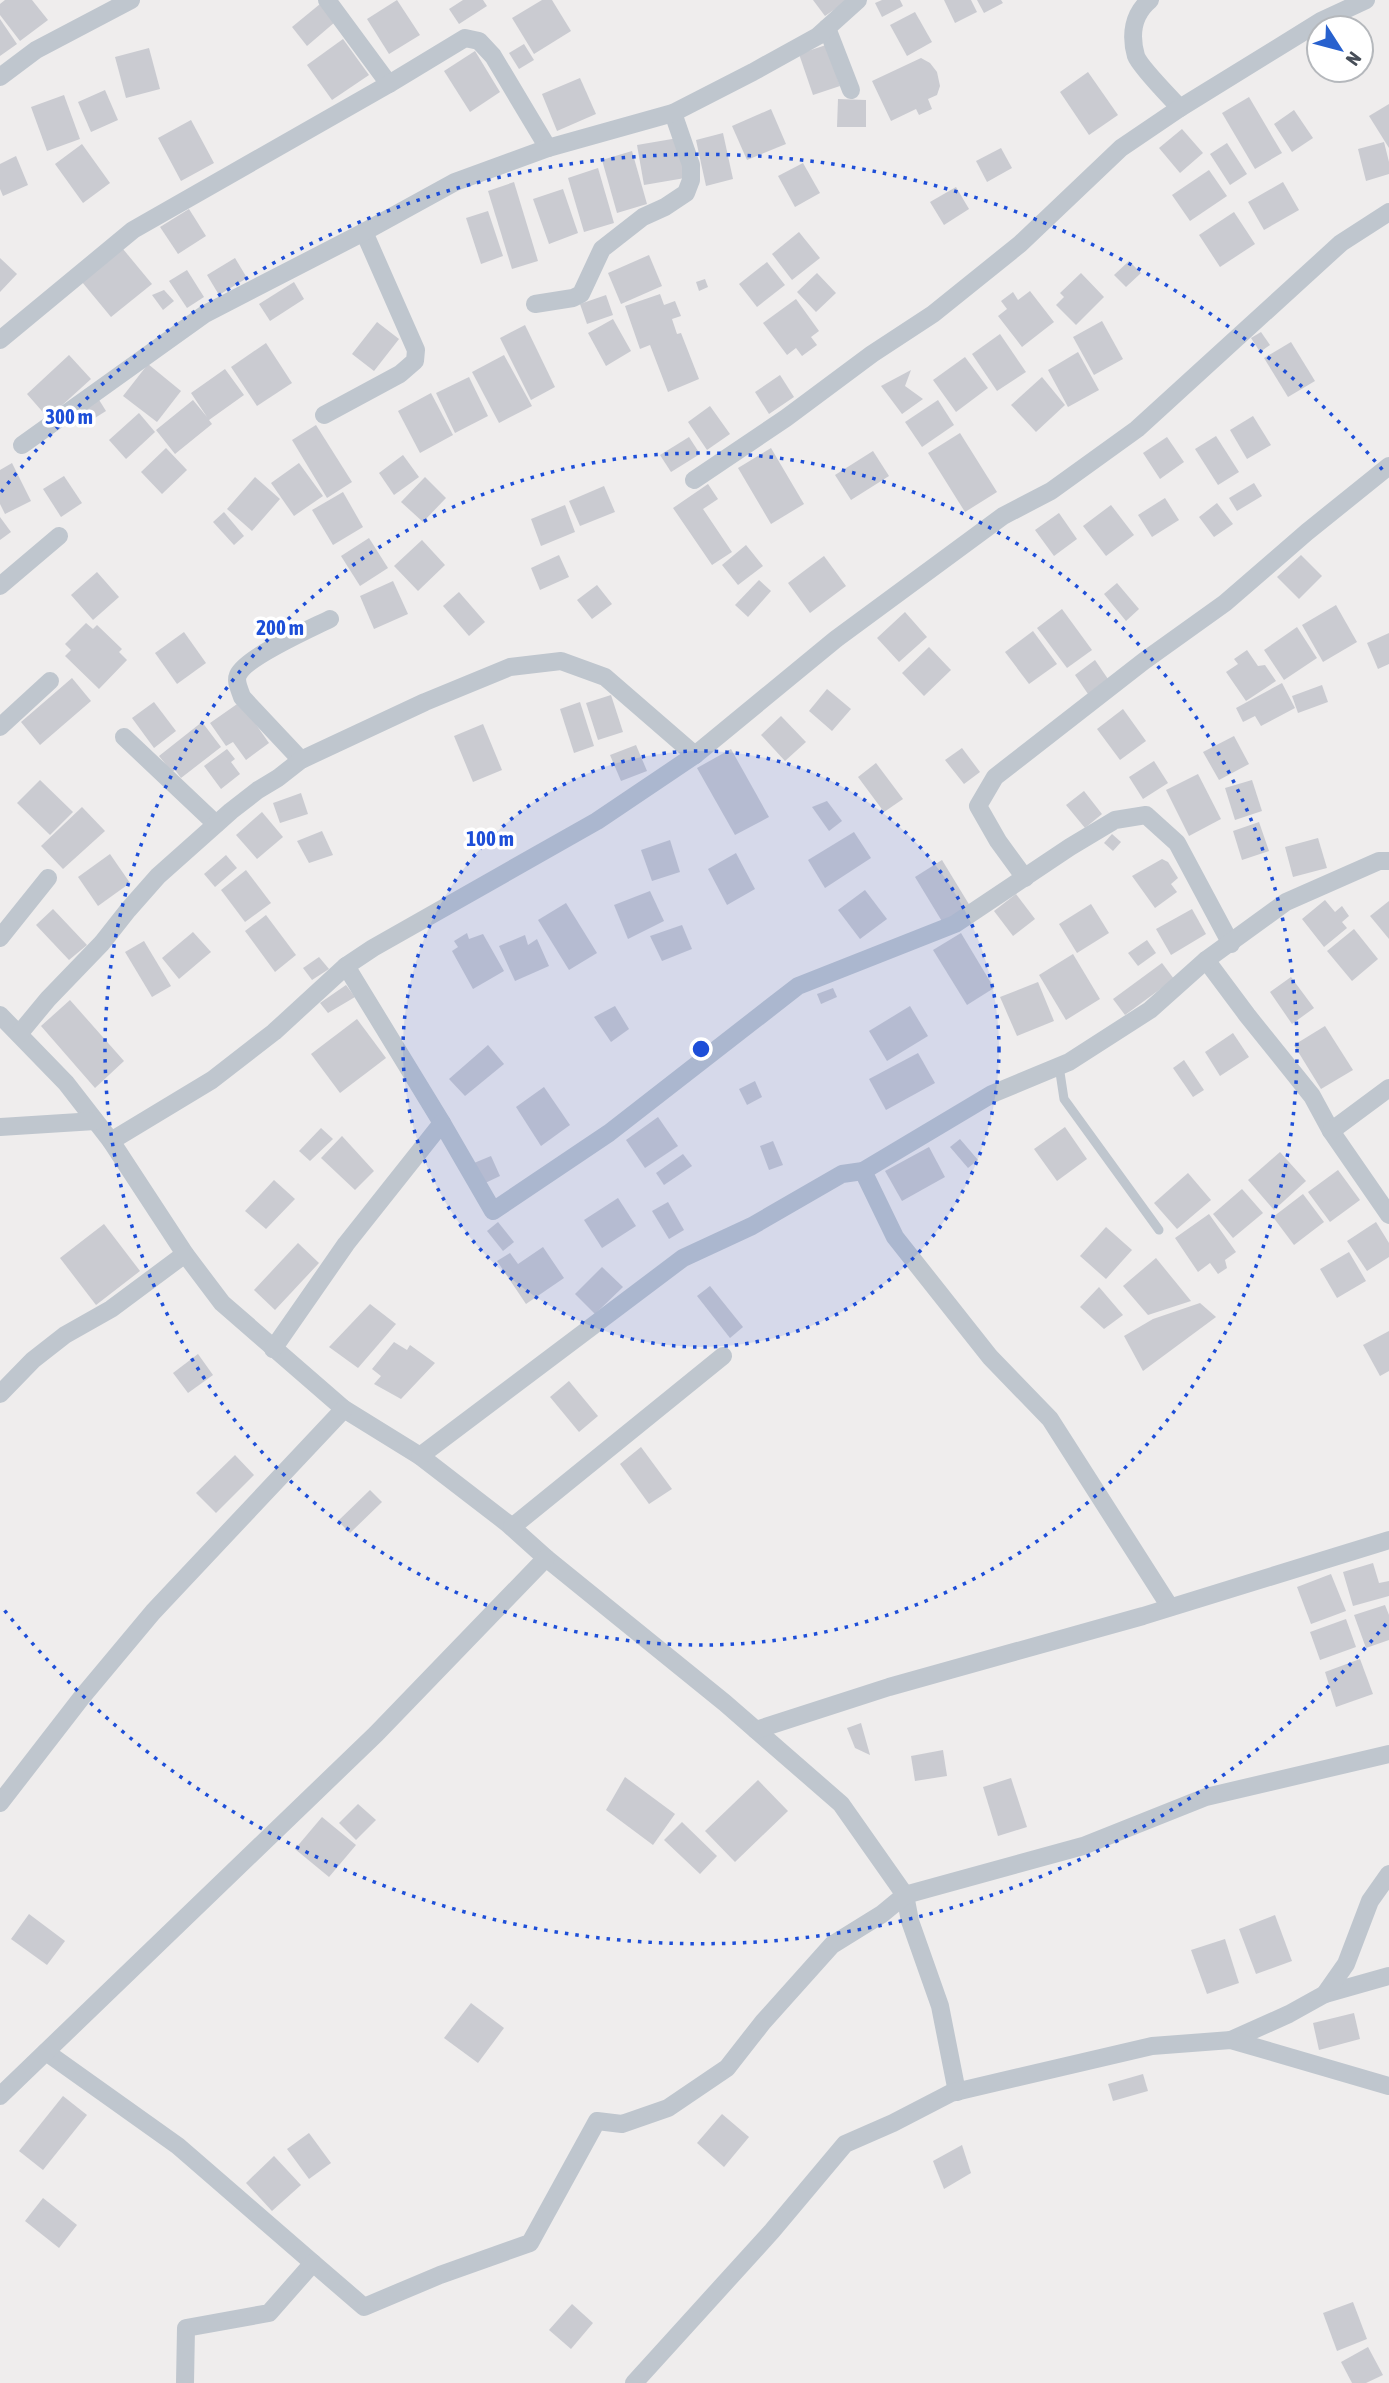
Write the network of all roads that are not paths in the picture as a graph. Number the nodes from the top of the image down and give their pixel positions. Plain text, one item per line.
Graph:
1 (131, 0) edge
2 (327, 0) edge
3 (858, 0) edge
4 (1150, 0) edge
5 (1366, 0) edge
6 (827, 28) junction
7 (0, 77) edge
8 (389, 84) junction
9 (851, 90) dead end
10 (1180, 108) junction
11 (673, 113) junction
12 (548, 148) junction
13 (1389, 212) edge
14 (364, 232) junction
15 (535, 304) dead end
16 (0, 340) edge
17 (324, 415) dead end
18 (22, 446) dead end
19 (1389, 466) edge
20 (694, 480) dead end
21 (59, 536) dead end
22 (0, 586) edge
23 (330, 619) dead end
24 (50, 681) dead end
25 (0, 727) edge
26 (124, 737) dead end
27 (695, 755) junction
28 (300, 760) junction
29 (216, 824) junction
30 (1389, 861) edge
31 (1025, 877) junction
32 (48, 878) dead end
33 (0, 937) edge
34 (1231, 944) junction
35 (1206, 960) junction
36 (346, 966) junction
37 (0, 1015) edge
38 (19, 1034) junction
39 (1059, 1066) junction
40 (1389, 1088) edge
41 (95, 1121) junction
42 (442, 1123) junction
43 (0, 1127) edge
44 (1331, 1131) junction
45 (111, 1141) junction
46 (863, 1171) junction
47 (1389, 1215) edge
48 (1159, 1230) dead end
49 (185, 1254) junction
50 (273, 1349) junction
51 (723, 1356) dead end
52 (0, 1394) edge
53 (344, 1409) junction
54 (420, 1456) junction
55 (512, 1527) junction
56 (1389, 1540) edge
57 (545, 1558) junction
58 (1170, 1607) junction
59 (756, 1730) junction
60 (1389, 1754) edge
61 (0, 1803) edge
62 (1389, 1874) edge
63 (905, 1895) junction
64 (1389, 1976) edge
65 (1325, 1994) junction
66 (1231, 2040) junction
67 (46, 2052) junction
68 (1389, 2086) edge
69 (957, 2092) junction
70 (0, 2096) edge
71 (313, 2263) junction
72 (186, 2383) edge
73 (634, 2383) edge

1 - 7 street
2 - 8 street
3 - 6 street
4 - 10 street
5 - 10 street
6 - 9 street
6 - 11 street
8 - 12 street
8 - 16 street
10 - 20 street
11 - 12 street
11 - 15 street
12 - 14 street
13 - 27 street
14 - 17 street
14 - 18 street
19 - 31 street
21 - 22 street
23 - 28 street
24 - 25 street
26 - 29 street
27 - 28 street
27 - 36 street
28 - 29 street
29 - 38 street
30 - 34 street
31 - 34 street
31 - 42 street
32 - 33 street
34 - 35 street
35 - 39 street
35 - 44 street
36 - 42 street
36 - 45 street
37 - 38 street
38 - 41 street
39 - 46 street
39 - 48 lane
40 - 44 street
41 - 43 street
41 - 45 street
42 - 50 street
44 - 47 street
45 - 49 street
46 - 54 street
46 - 58 street
49 - 50 street
49 - 52 street
50 - 53 street
51 - 55 street
53 - 54 street
53 - 61 street
54 - 55 street
55 - 57 street
56 - 58 street
57 - 59 street
57 - 67 street
58 - 59 street
59 - 63 street
60 - 63 street
62 - 65 street
63 - 69 street
63 - 71 street
64 - 65 street
65 - 66 street
66 - 68 street
66 - 69 street
67 - 70 street
67 - 71 street
69 - 73 street
71 - 72 street

